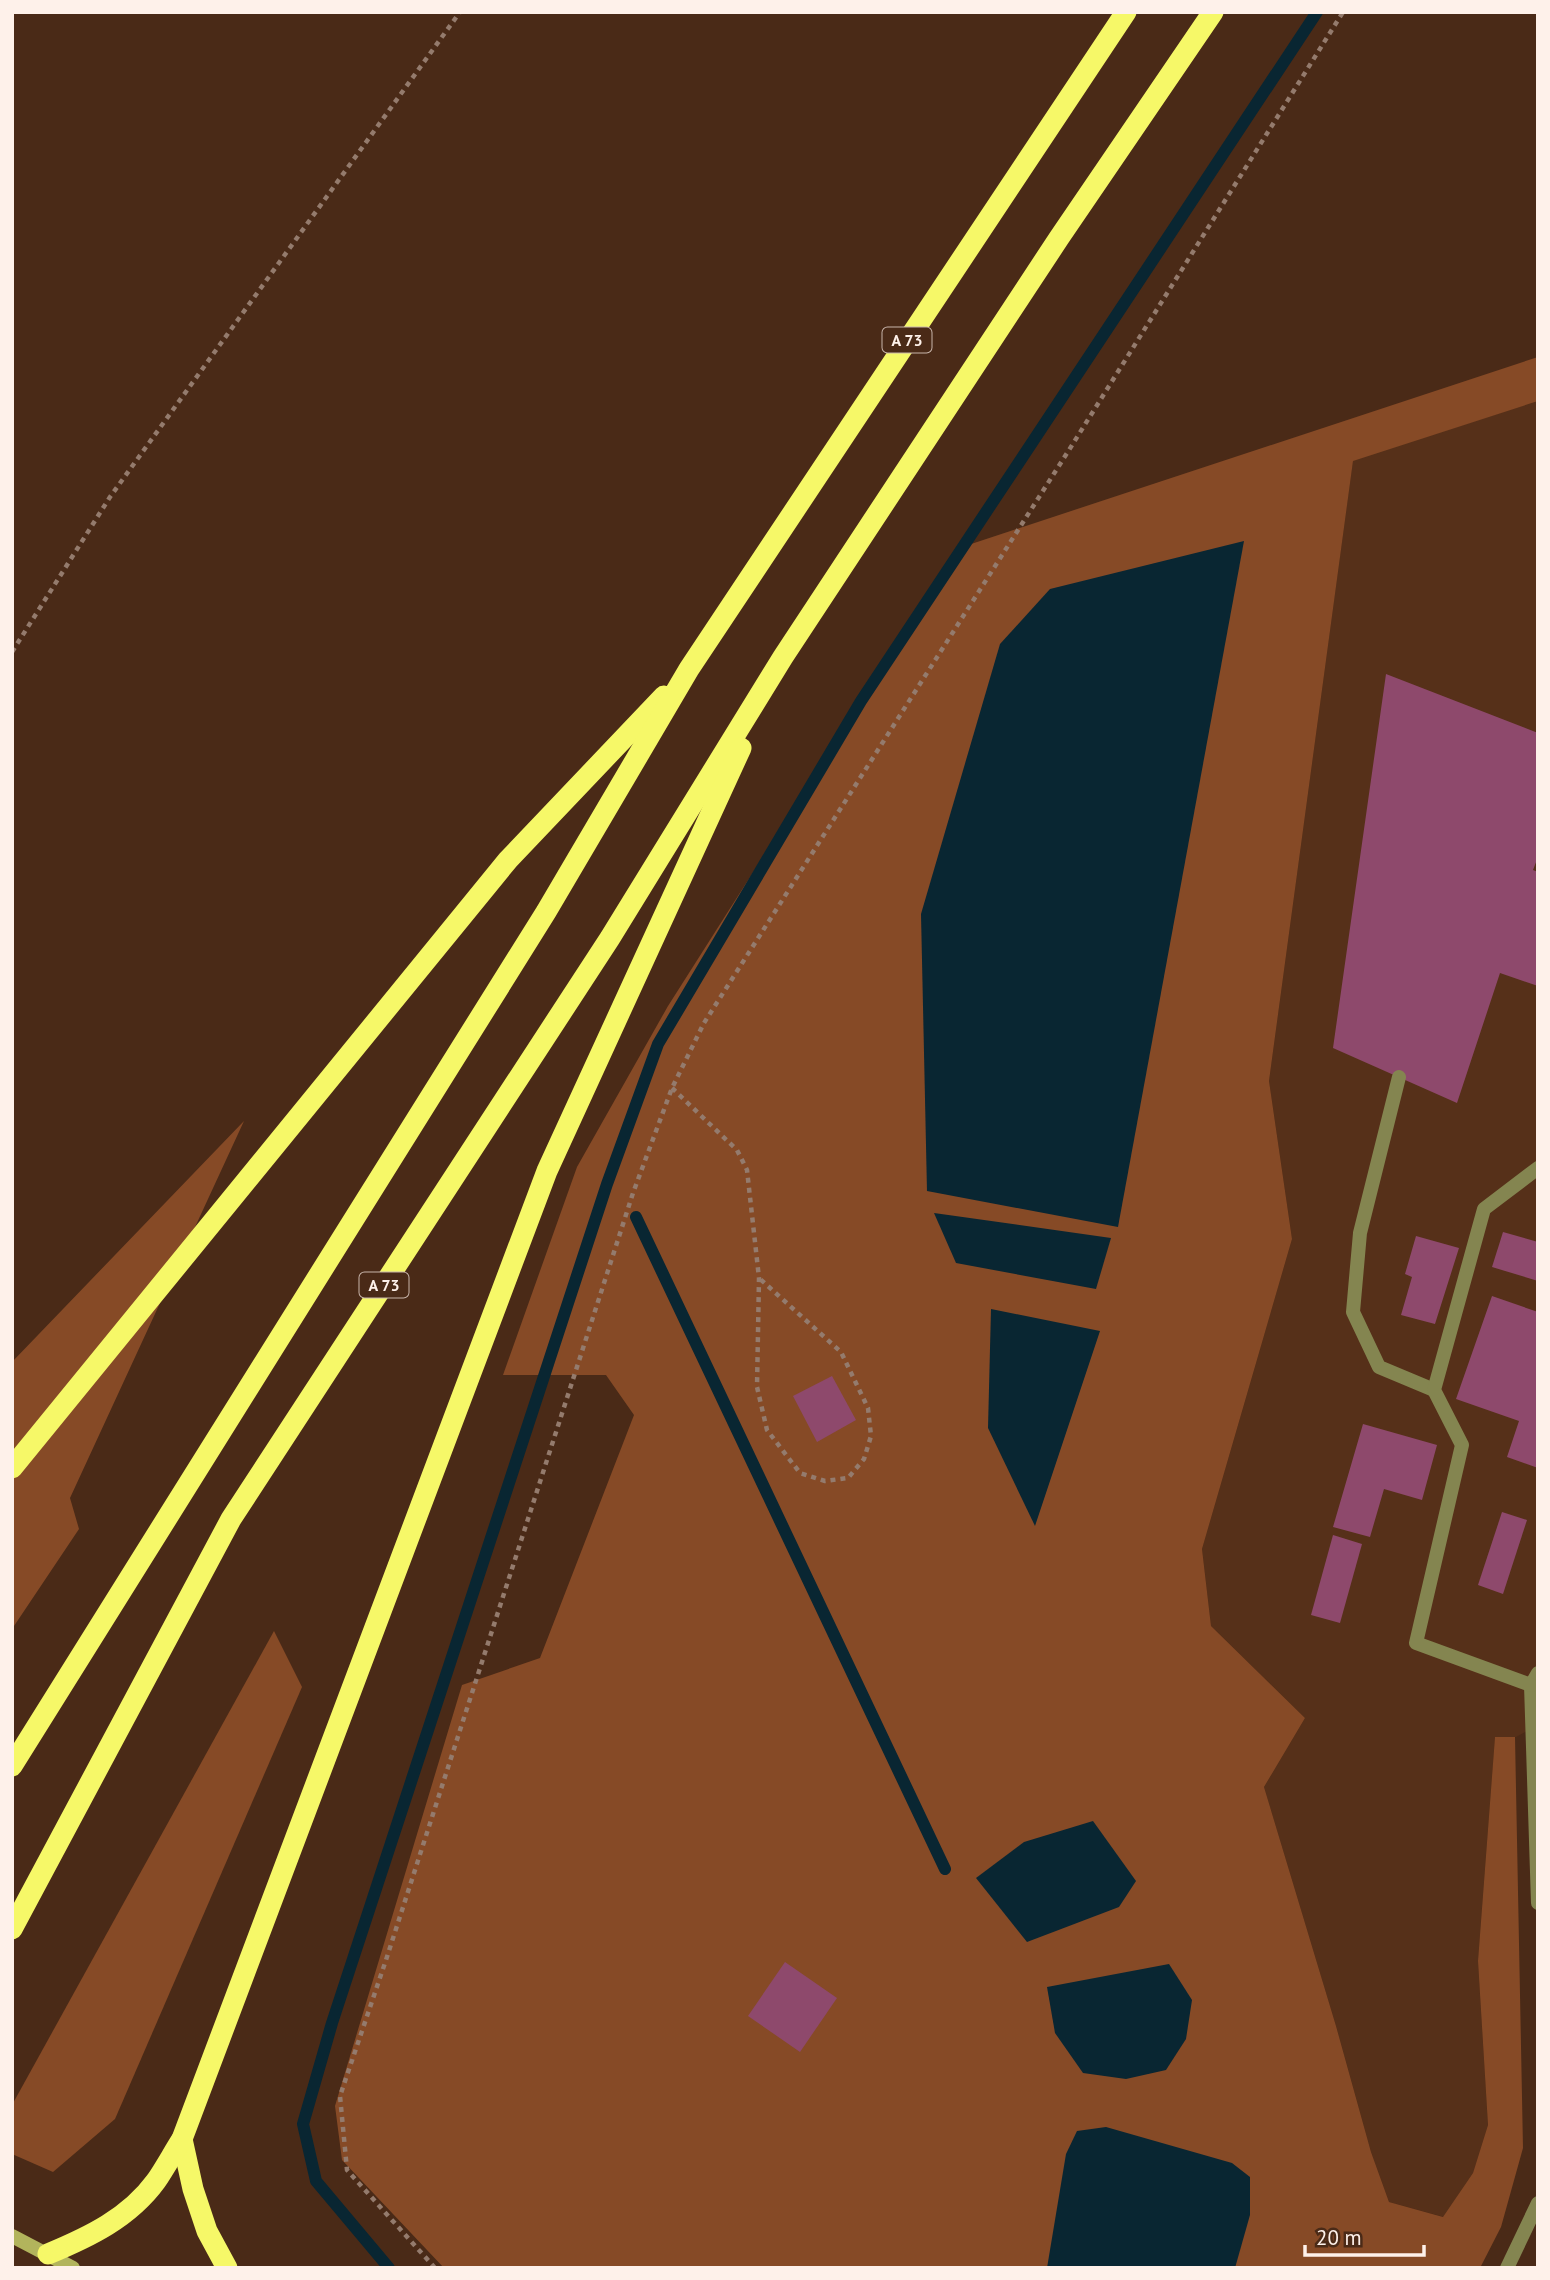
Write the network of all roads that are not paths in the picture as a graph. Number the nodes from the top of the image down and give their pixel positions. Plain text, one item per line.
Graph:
1 (1126, 12) edge
2 (1213, 12) edge
3 (783, 657) junction
4 (689, 669) junction
5 (1399, 1077) dead end
6 (1538, 1168) edge
7 (1434, 1390) junction
8 (12, 1468) edge
9 (1534, 1679) edge
10 (12, 1766) edge
11 (1538, 1903) edge
12 (12, 1929) edge
13 (182, 2139) junction
14 (1538, 2203) edge
15 (12, 2236) edge
16 (48, 2254) junction
17 (73, 2268) edge
18 (227, 2268) edge
19 (1507, 2268) edge

1 - 4 highway, A 73
2 - 3 highway, A 73
3 - 12 highway, A 73
3 - 13 highway
4 - 8 highway
4 - 10 highway, A 73
5 - 7 lane
6 - 7 lane
7 - 9 lane
9 - 11 lane
13 - 16 highway
13 - 18 highway
14 - 19 lane
15 - 16 street
16 - 17 street

